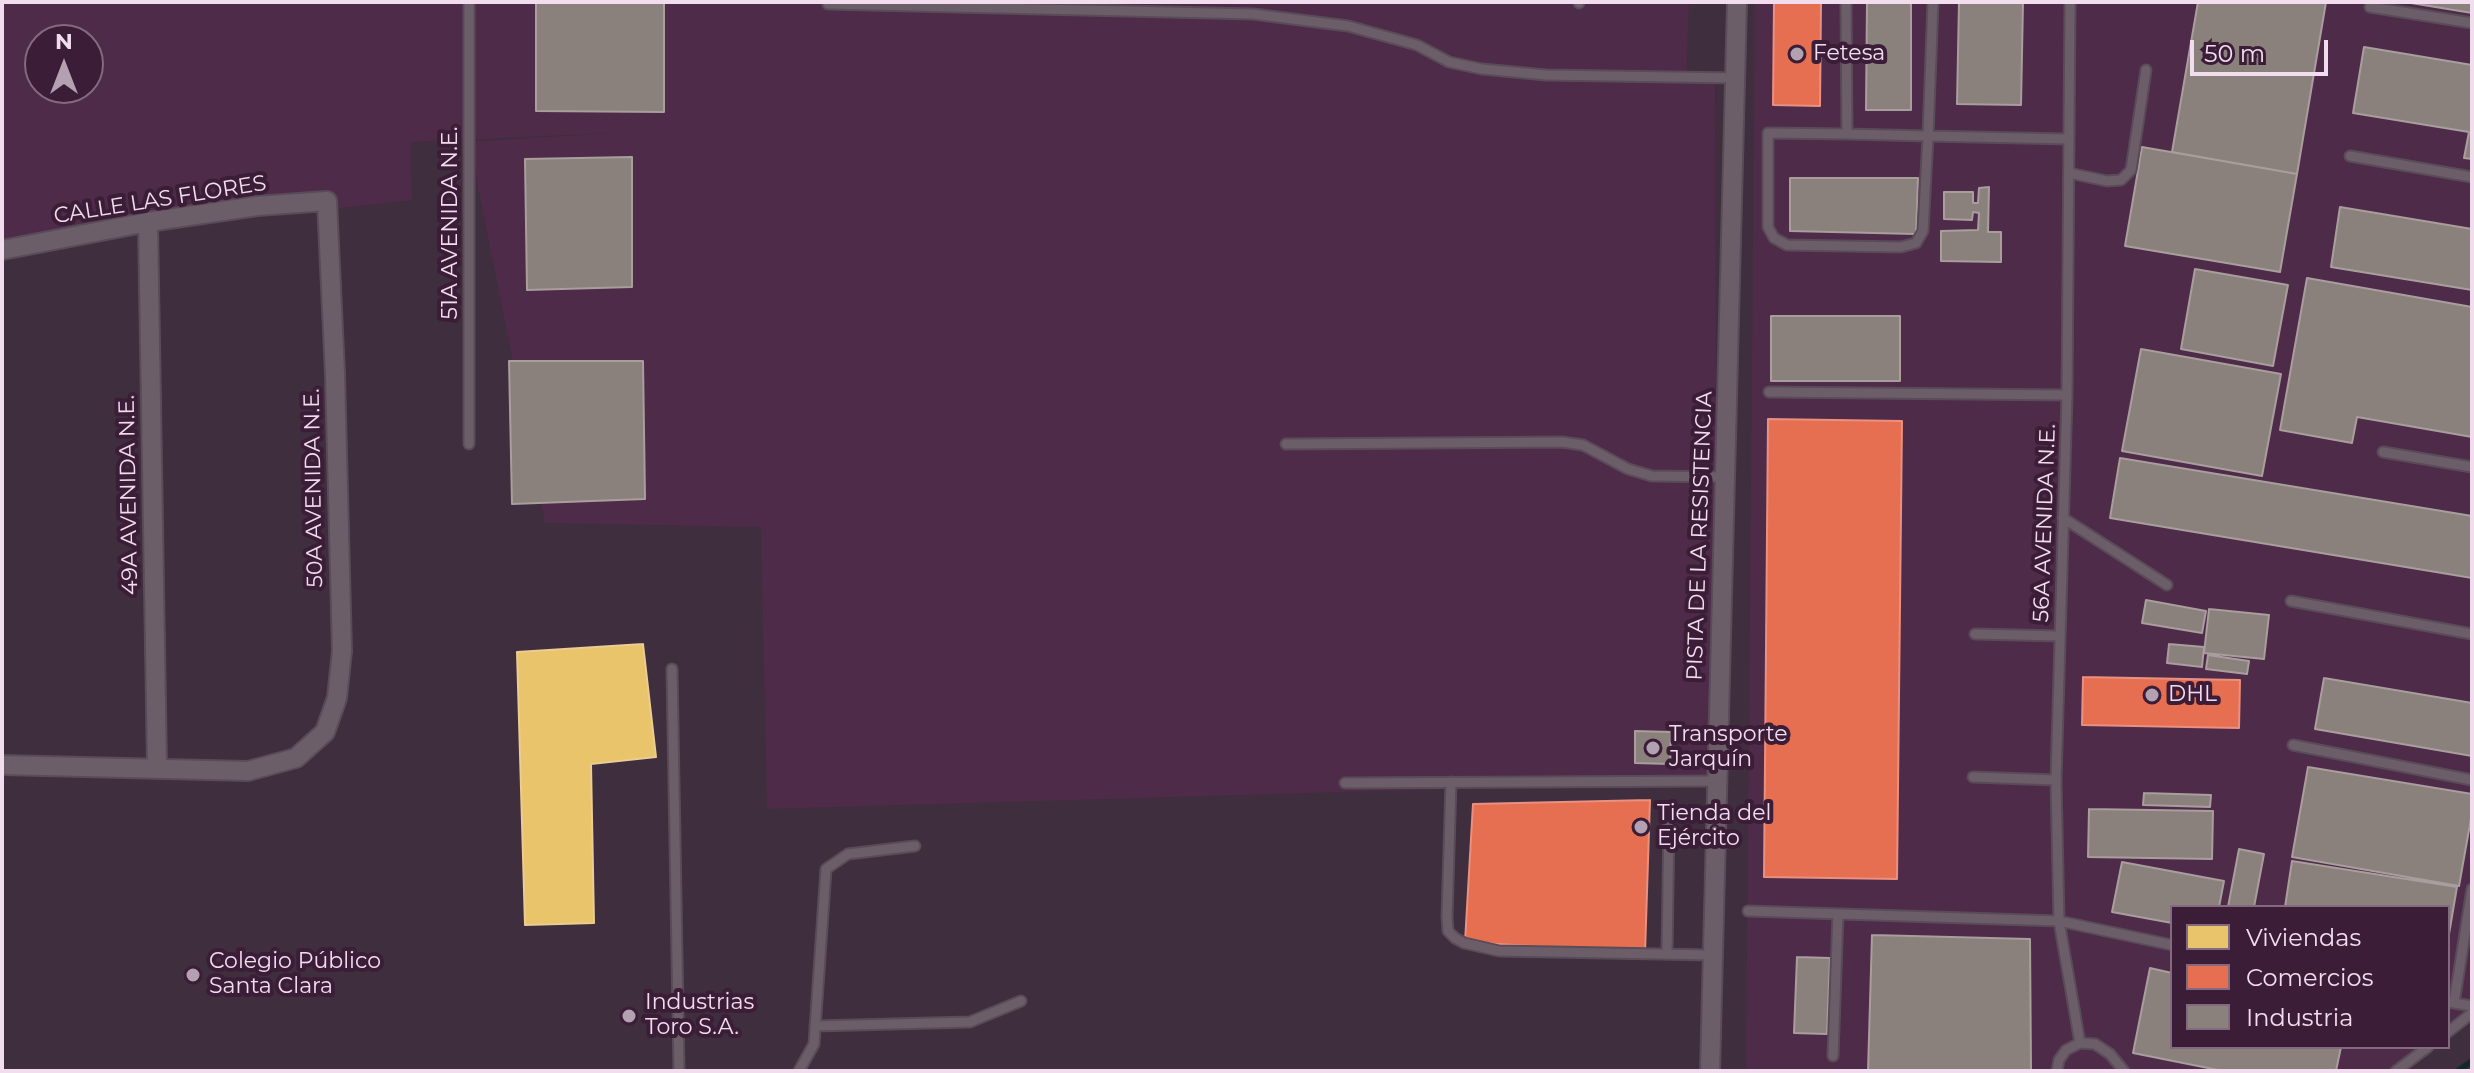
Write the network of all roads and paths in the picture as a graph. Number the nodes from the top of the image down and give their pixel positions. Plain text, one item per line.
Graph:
1 (469, 2) edge
2 (1737, 2) edge
3 (1846, 2) edge
4 (1933, 2) edge
5 (2070, 2) edge
6 (828, 4) dead end
7 (2370, 7) dead end
8 (2472, 23) edge
9 (2146, 70) dead end
10 (1736, 78) junction
11 (1847, 134) junction
12 (1928, 136) junction
13 (2069, 139) junction
14 (2350, 156) dead end
15 (2069, 173) junction
16 (2472, 177) edge
17 (327, 201) joint
18 (148, 222) junction
19 (2, 250) edge
20 (1769, 392) dead end
21 (2067, 395) junction
22 (469, 444) dead end
23 (1286, 444) dead end
24 (2383, 452) dead end
25 (2472, 467) edge
26 (1725, 477) junction
27 (2063, 518) junction
28 (2167, 585) dead end
29 (2291, 601) dead end
30 (1975, 634) dead end
31 (2472, 634) edge
32 (2060, 636) junction
33 (672, 669) dead end
34 (2293, 745) dead end
35 (2, 765) edge
36 (157, 767) junction
37 (1973, 777) dead end
38 (2056, 780) junction
39 (2472, 780) edge
40 (1717, 781) junction
41 (1451, 782) junction
42 (1345, 783) dead end
43 (1669, 819) dead end
44 (915, 846) dead end
45 (2472, 889) edge
46 (1748, 911) dead end
47 (1838, 914) junction
48 (2059, 921) junction
49 (2170, 945) edge
50 (1667, 954) junction
51 (1712, 955) junction
52 (1021, 1001) dead end
53 (2451, 1002) edge
54 (2472, 1006) edge
55 (2472, 1013) edge
56 (815, 1026) junction
57 (2450, 1030) edge
58 (2080, 1043) junction
59 (2425, 1049) edge
60 (1833, 1056) dead end
61 (679, 1071) edge
62 (799, 1071) edge
63 (1710, 1071) edge
64 (2057, 1071) edge
65 (2124, 1071) edge
66 (2396, 1071) edge

1 - 22 lane, 51A AVENIDA N.E.
2 - 10 street, PISTA DE LA RESISTENCIA
3 - 11 lane
4 - 12 lane
5 - 13 lane, 56A AVENIDA N.E.
6 - 10 lane
7 - 8 lane
9 - 15 lane
10 - 26 street, PISTA DE LA RESISTENCIA
11 - 12 lane
11 - 12 lane
12 - 13 lane
13 - 15 lane, 56A AVENIDA N.E.
14 - 16 lane
15 - 21 lane, 56A AVENIDA N.E.
17 - 18 street, CALLE LAS FLORES
17 - 36 street, 50A AVENIDA N.E.
18 - 19 street, CALLE LAS FLORES
18 - 36 street, 49A AVENIDA N.E.
20 - 21 lane
21 - 27 lane, 56A AVENIDA N.E.
23 - 26 lane
24 - 25 lane
26 - 40 street, PISTA DE LA RESISTENCIA
27 - 28 lane
27 - 32 lane, 56A AVENIDA N.E.
29 - 31 lane
30 - 32 lane
32 - 38 lane, 56A AVENIDA N.E.
33 - 61 lane
34 - 39 lane
35 - 36 street
37 - 38 lane
38 - 48 lane, 56A AVENIDA N.E.
40 - 41 lane
40 - 51 street, PISTA DE LA RESISTENCIA
41 - 42 lane
41 - 50 lane
43 - 50 lane
44 - 56 lane
45 - 53 lane
46 - 47 lane
47 - 48 lane
47 - 60 lane
48 - 49 lane
48 - 58 lane, 56A AVENIDA N.E.
50 - 51 lane
51 - 63 street, PISTA DE LA RESISTENCIA
52 - 56 lane
53 - 54 lane
55 - 57 lane
56 - 62 lane
58 - 64 lane
58 - 65 lane
59 - 66 lane

